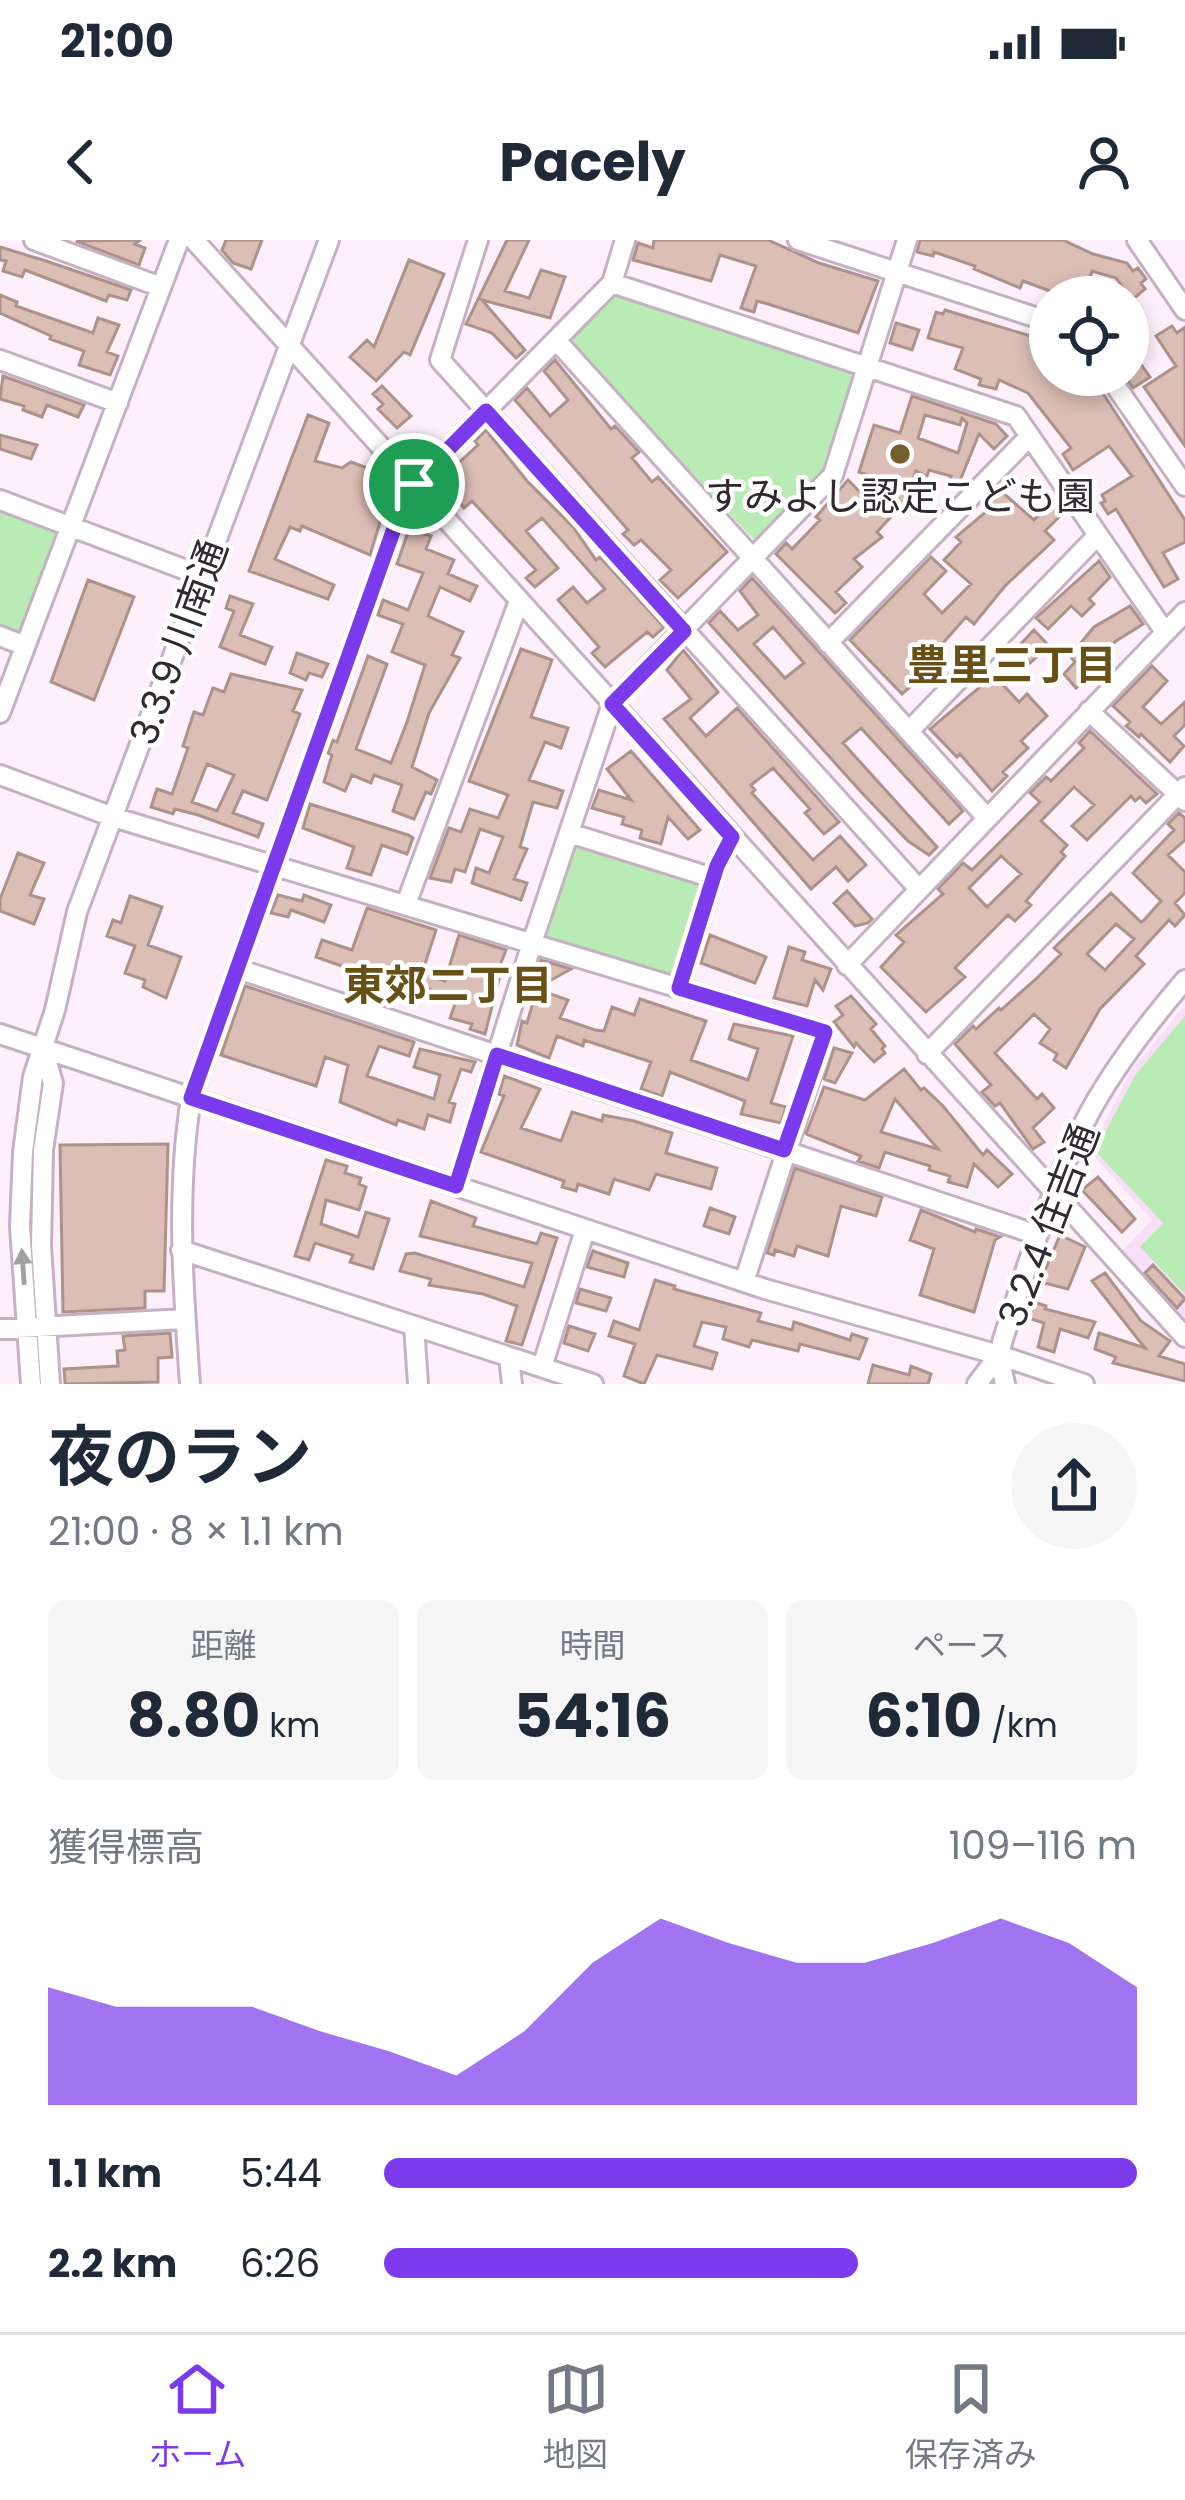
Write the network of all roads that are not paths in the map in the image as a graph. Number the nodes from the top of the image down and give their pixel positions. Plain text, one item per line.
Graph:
1 (34, 240) edge
2 (179, 240) edge
3 (194, 240) edge
4 (329, 240) edge
5 (478, 240) edge
6 (626, 240) edge
7 (798, 240) edge
8 (908, 240) edge
9 (1137, 240) edge
10 (897, 272) junction
11 (612, 283) junction
12 (161, 287) junction
13 (1185, 310) edge
14 (1029, 315) edge
15 (556, 340) junction
16 (289, 344) junction
17 (0, 360) edge
18 (868, 364) junction
19 (1123, 396) edge
20 (118, 403) junction
21 (486, 411) junction
22 (1030, 436) junction
23 (414, 484) junction
24 (1185, 486) edge
25 (0, 500) edge
26 (70, 527) junction
27 (1098, 535) junction
28 (752, 559) junction
29 (202, 576) junction
30 (519, 601) junction
31 (1185, 612) edge
32 (684, 631) junction
33 (1166, 632) junction
34 (0, 636) edge
35 (828, 643) junction
36 (26, 646) junction
37 (612, 704) junction
38 (1089, 711) junction
39 (0, 713) edge
40 (909, 731) junction
41 (0, 775) edge
42 (1182, 794) edge
43 (113, 817) junction
44 (987, 818) junction
45 (568, 833) junction
46 (732, 837) junction
47 (275, 864) junction
48 (713, 878) junction
49 (919, 889) junction
50 (406, 904) junction
51 (532, 943) junction
52 (847, 965) junction
53 (238, 969) junction
54 (1185, 980) edge
55 (679, 988) junction
56 (0, 1034) edge
57 (43, 1048) junction
58 (927, 1054) junction
59 (497, 1055) junction
60 (191, 1098) junction
61 (784, 1150) junction
62 (456, 1186) junction
63 (1053, 1195) junction
64 (585, 1229) junction
65 (1038, 1235) junction
66 (181, 1250) junction
67 (744, 1282) junction
68 (185, 1319) junction
69 (36, 1325) junction
70 (414, 1326) junction
71 (0, 1329) edge
72 (1185, 1337) edge
73 (999, 1355) junction
74 (509, 1357) junction
75 (554, 1375) edge
76 (31, 1384) edge
77 (50, 1384) edge
78 (190, 1384) edge
79 (418, 1384) edge
80 (512, 1384) edge
81 (593, 1384) edge
82 (977, 1384) edge
83 (1005, 1384) edge
84 (1084, 1384) edge

1 - 12 street
2 - 12 street
3 - 16 street
4 - 16 street, 3.3.9 川南通
5 - 21 street
6 - 11 street
7 - 10 street
8 - 10 street
9 - 13 street
10 - 14 street
10 - 18 street
11 - 15 street
11 - 18 street
12 - 20 street
15 - 21 street
15 - 28 street
16 - 23 street
16 - 29 street, 3.3.9 川南通
17 - 20 street
18 - 22 street
18 - 28 street
19 - 24 street
20 - 26 street
21 - 23 street
21 - 32 street
22 - 27 street
22 - 35 street
23 - 30 street
23 - 47 street
25 - 26 street
26 - 29 street
26 - 36 street
27 - 33 street
27 - 40 street
28 - 32 street
28 - 35 street
29 - 43 street, 3.3.9 川南通
30 - 37 street
30 - 50 street
31 - 33 street
32 - 37 street
32 - 49 street
33 - 38 street
34 - 36 street
35 - 40 street
36 - 39 street
37 - 45 street
37 - 46 street
38 - 42 street
38 - 44 street
40 - 44 street
41 - 43 street
42 - 58 street
43 - 47 street
43 - 57 street, 3.3.9 川南通
44 - 49 street
45 - 48 street
45 - 51 street
46 - 48 street
46 - 52 street
47 - 50 street
47 - 53 street
48 - 55 street
49 - 52 street
50 - 51 street
51 - 55 street
51 - 59 street
52 - 58 street
53 - 59 street
53 - 60 street
54 - 63 street, 3.2.4 住吉通
55 - 61 street
56 - 57 street
57 - 60 street
57 - 69 street, 3.3.9 川南通
58 - 63 street
59 - 61 street
59 - 62 street
60 - 62 street
60 - 66 street
61 - 65 street
61 - 67 street
62 - 64 street
63 - 65 street, 3.2.4 住吉通
63 - 72 street
64 - 67 street
64 - 75 street
65 - 73 street, 3.2.4 住吉通
66 - 68 street
66 - 70 street
67 - 73 street
68 - 69 street
68 - 78 street
69 - 71 street
69 - 76 street, 3.3.9 川南通
69 - 77 street, 3.3.9 川南通
70 - 74 street
70 - 79 street
73 - 82 street, 3.2.4 住吉通
73 - 83 street, 3.2.4 住吉通
73 - 84 street
74 - 75 street
74 - 80 street
75 - 81 street

